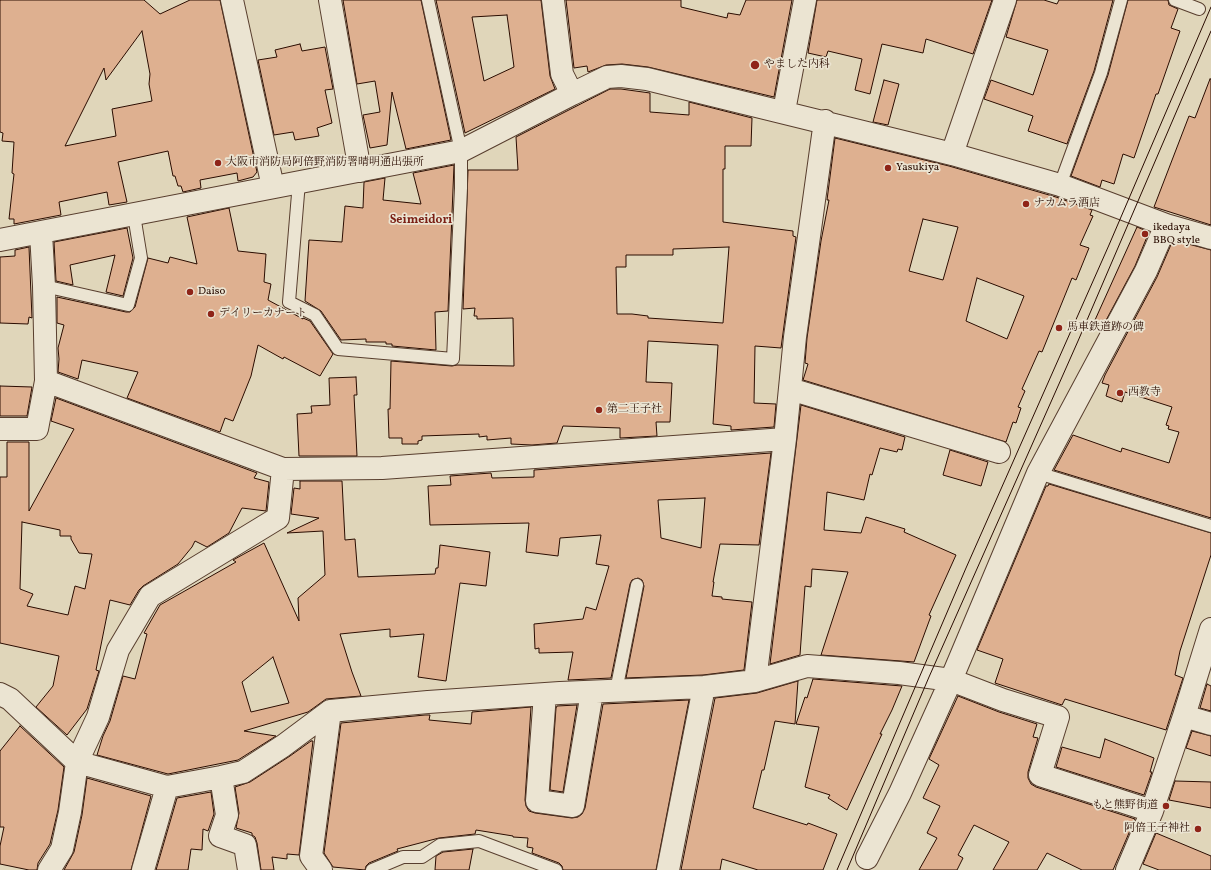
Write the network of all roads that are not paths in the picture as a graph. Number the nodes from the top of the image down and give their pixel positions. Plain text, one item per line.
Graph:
1 (232, 0) edge
2 (330, 0) edge
3 (428, 0) edge
4 (553, 0) edge
5 (805, 0) edge
6 (1005, 0) edge
7 (1121, 0) edge
8 (1175, 0) edge
9 (1200, 9) dead end
10 (572, 94) junction
11 (784, 111) junction
12 (825, 121) junction
13 (461, 151) junction
14 (952, 154) junction
15 (360, 171) junction
16 (299, 182) junction
17 (1060, 185) junction
18 (273, 187) junction
19 (134, 215) junction
20 (1166, 225) junction
21 (41, 233) junction
22 (1211, 238) edge
23 (0, 240) edge
24 (44, 286) junction
25 (46, 382) junction
26 (790, 389) junction
27 (0, 429) edge
28 (785, 439) junction
29 (999, 452) dead end
30 (283, 468) junction
31 (1038, 473) junction
32 (1211, 526) edge
33 (637, 585) dead end
34 (1211, 629) edge
35 (951, 680) junction
36 (755, 681) junction
37 (704, 687) junction
38 (616, 691) junction
39 (592, 692) junction
40 (0, 694) edge
41 (545, 694) junction
42 (330, 711) junction
43 (1184, 716) junction
44 (1211, 724) edge
45 (76, 762) junction
46 (221, 778) junction
47 (167, 787) junction
48 (1152, 811) junction
49 (867, 858) dead end
50 (48, 870) edge
51 (143, 870) edge
52 (249, 870) edge
53 (321, 870) edge
54 (372, 870) edge
55 (556, 870) edge
56 (668, 870) edge
57 (1127, 870) edge

1 - 18 street
2 - 15 street
3 - 13 lane
4 - 10 street
5 - 11 street
6 - 14 street
7 - 17 lane
8 - 9 lane
10 - 11 street
10 - 13 street
11 - 12 street
12 - 14 street
12 - 26 street
13 - 15 street
13 - 16 lane
14 - 17 street
15 - 16 street
16 - 18 street
17 - 20 street
18 - 19 street
19 - 21 street
19 - 24 lane
20 - 22 street
20 - 31 street
21 - 23 street
21 - 24 street
24 - 25 street
25 - 27 street
25 - 30 street
26 - 28 street
26 - 29 street
28 - 30 street
28 - 36 street
30 - 45 street
31 - 32 lane
31 - 35 street
33 - 38 lane
34 - 43 street
35 - 36 street
35 - 48 street
35 - 49 street
36 - 37 street
37 - 38 street
37 - 56 street
38 - 39 street
39 - 41 street
39 - 41 street
40 - 45 street
41 - 42 street
42 - 46 street
42 - 53 street
43 - 44 street
43 - 48 street
45 - 47 street
45 - 50 street
46 - 47 street
46 - 52 street
47 - 51 street
48 - 57 street
54 - 55 lane

